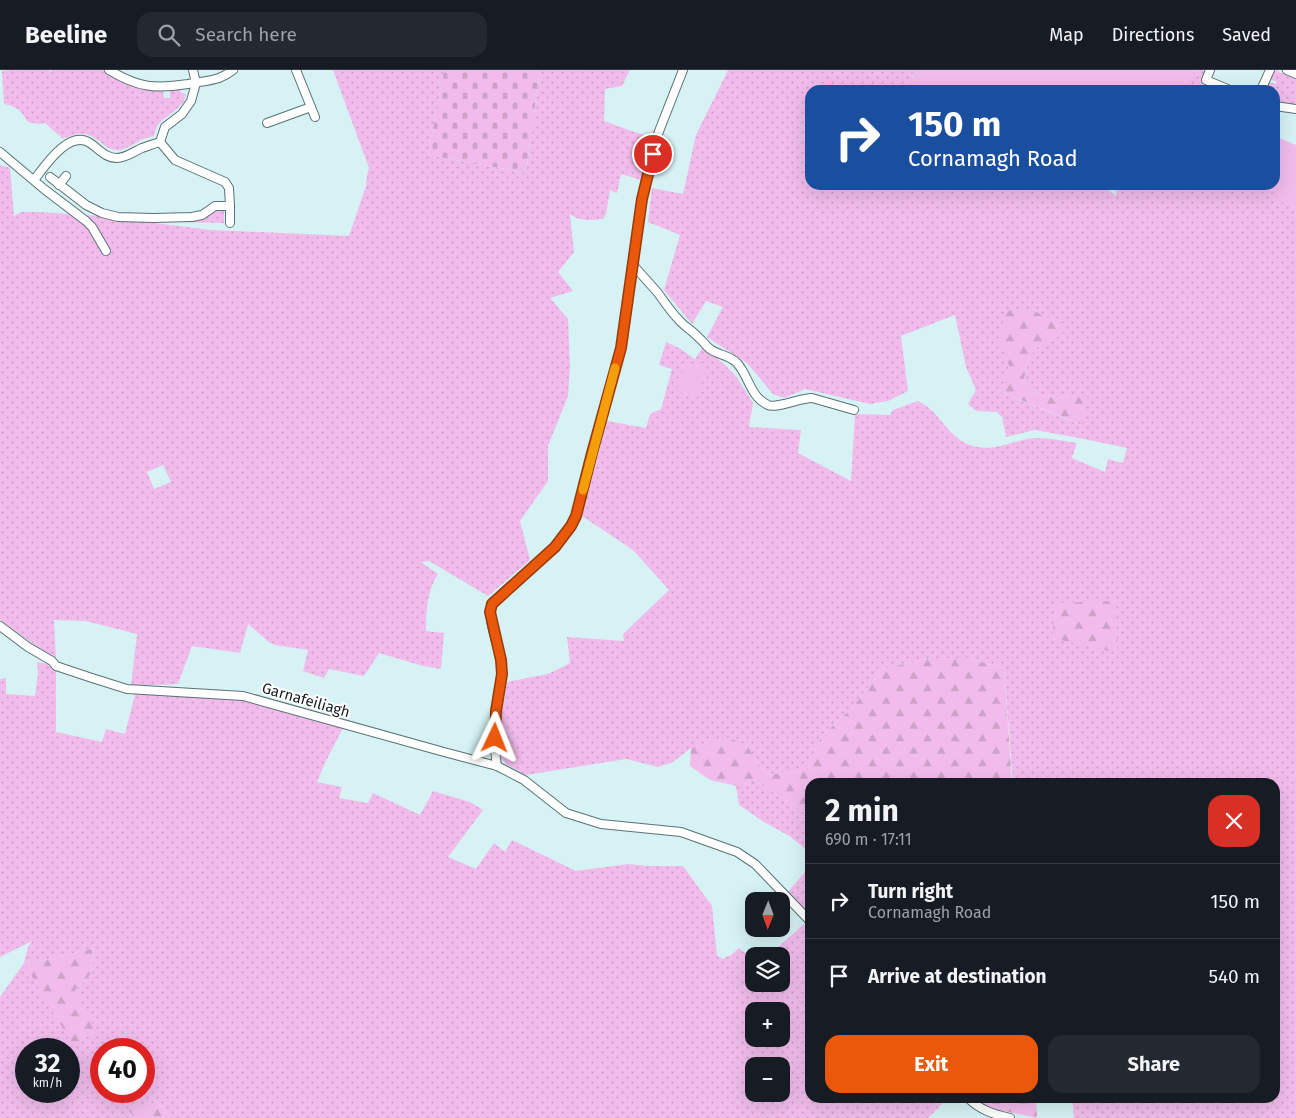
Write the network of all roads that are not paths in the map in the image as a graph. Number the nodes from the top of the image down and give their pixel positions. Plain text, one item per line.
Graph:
1 (109, 70) edge
2 (193, 70) edge
3 (233, 70) edge
4 (296, 70) edge
5 (683, 70) edge
6 (1210, 70) edge
7 (1270, 70) edge
8 (1287, 70) edge
9 (1296, 74) edge
10 (196, 83) junction
11 (1218, 85) edge
12 (1263, 85) edge
13 (166, 87) junction
14 (167, 97) dead end
15 (311, 107) junction
16 (1280, 107) edge
17 (1296, 109) edge
18 (315, 117) dead end
19 (268, 123) dead end
20 (160, 142) junction
21 (0, 152) edge
22 (66, 176) dead end
23 (50, 177) dead end
24 (34, 180) junction
25 (59, 184) junction
26 (230, 206) junction
27 (230, 223) dead end
28 (106, 251) dead end
29 (633, 265) junction
30 (854, 410) dead end
31 (0, 626) edge
32 (497, 766) junction
33 (805, 916) edge
34 (974, 1103) edge
35 (1010, 1118) edge

1 - 13 street
2 - 10 street
3 - 10 street
4 - 15 street
5 - 29 street
6 - 11 street
7 - 12 street
8 - 9 street
10 - 13 street
10 - 20 street
13 - 14 street
15 - 18 street
15 - 19 street
16 - 17 street
20 - 24 street
20 - 26 street
21 - 24 street
22 - 25 street
23 - 25 street
24 - 28 street
25 - 26 street
26 - 27 street
29 - 30 street
29 - 32 street
31 - 32 street, Garnafeiliagh
32 - 33 street, Garnafeiliagh
34 - 35 street

